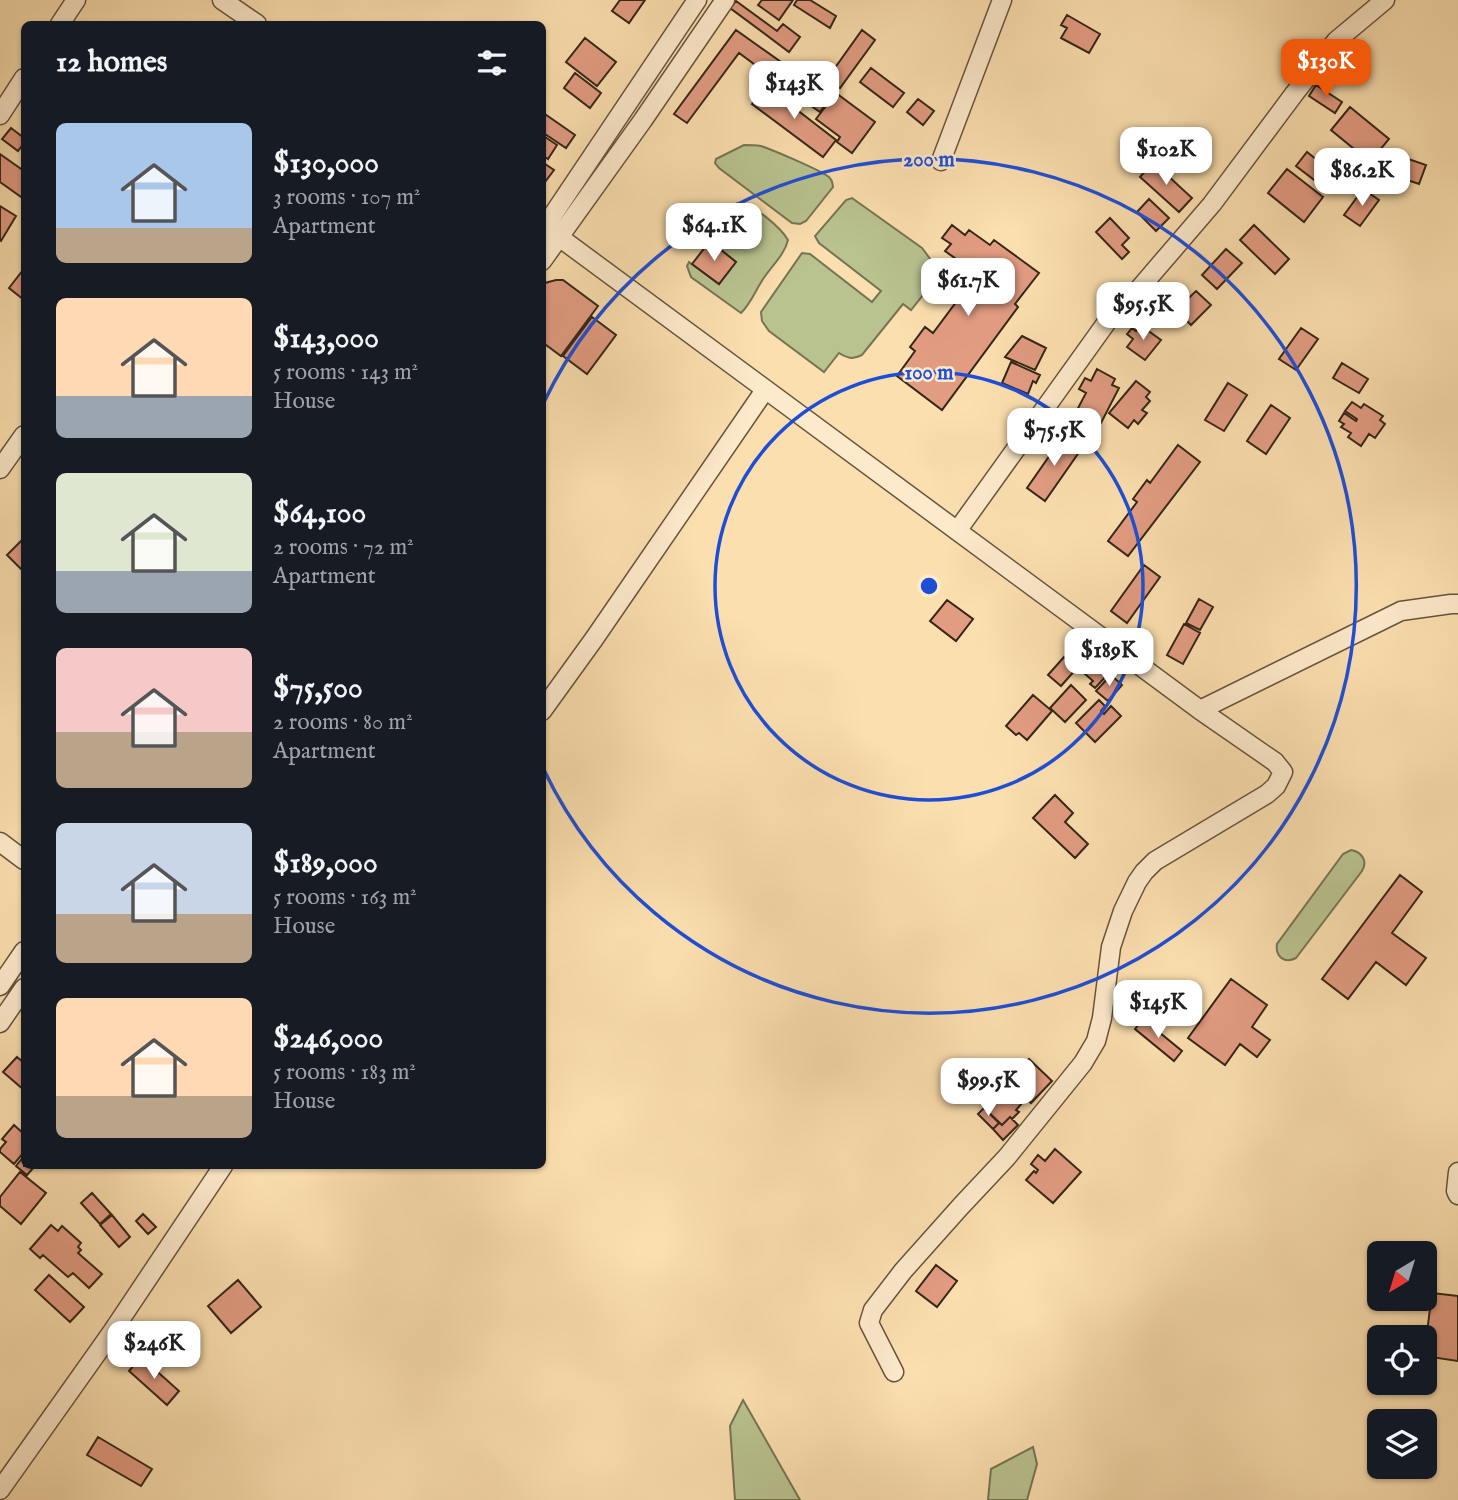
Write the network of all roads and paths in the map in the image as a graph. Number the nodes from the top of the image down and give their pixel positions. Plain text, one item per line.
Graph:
1 (76, 0) edge
2 (222, 0) edge
3 (697, 0) edge
4 (725, 0) edge
5 (1002, 0) edge
6 (1385, 0) edge
7 (62, 21) edge
8 (253, 21) edge
9 (21, 83) edge
10 (0, 115) edge
11 (941, 161) dead end
12 (547, 231) edge
13 (765, 390) junction
14 (21, 439) edge
15 (0, 469) edge
16 (957, 531) junction
17 (1458, 604) edge
18 (546, 705) edge
19 (1200, 710) junction
20 (0, 842) edge
21 (21, 858) edge
22 (21, 955) edge
23 (0, 986) edge
24 (21, 992) edge
25 (0, 1023) edge
26 (221, 1169) edge
27 (1458, 1172) edge
28 (1458, 1195) edge
29 (894, 1372) dead end
30 (0, 1490) edge

1 - 7 street
2 - 8 street
3 - 12 street
4 - 12 street
5 - 11 street
6 - 16 street
9 - 10 street
12 - 13 street
13 - 16 street
13 - 18 street
14 - 15 street
16 - 19 street
17 - 19 street
19 - 29 street
20 - 21 street
22 - 23 street
24 - 25 street
26 - 30 street
27 - 28 street

